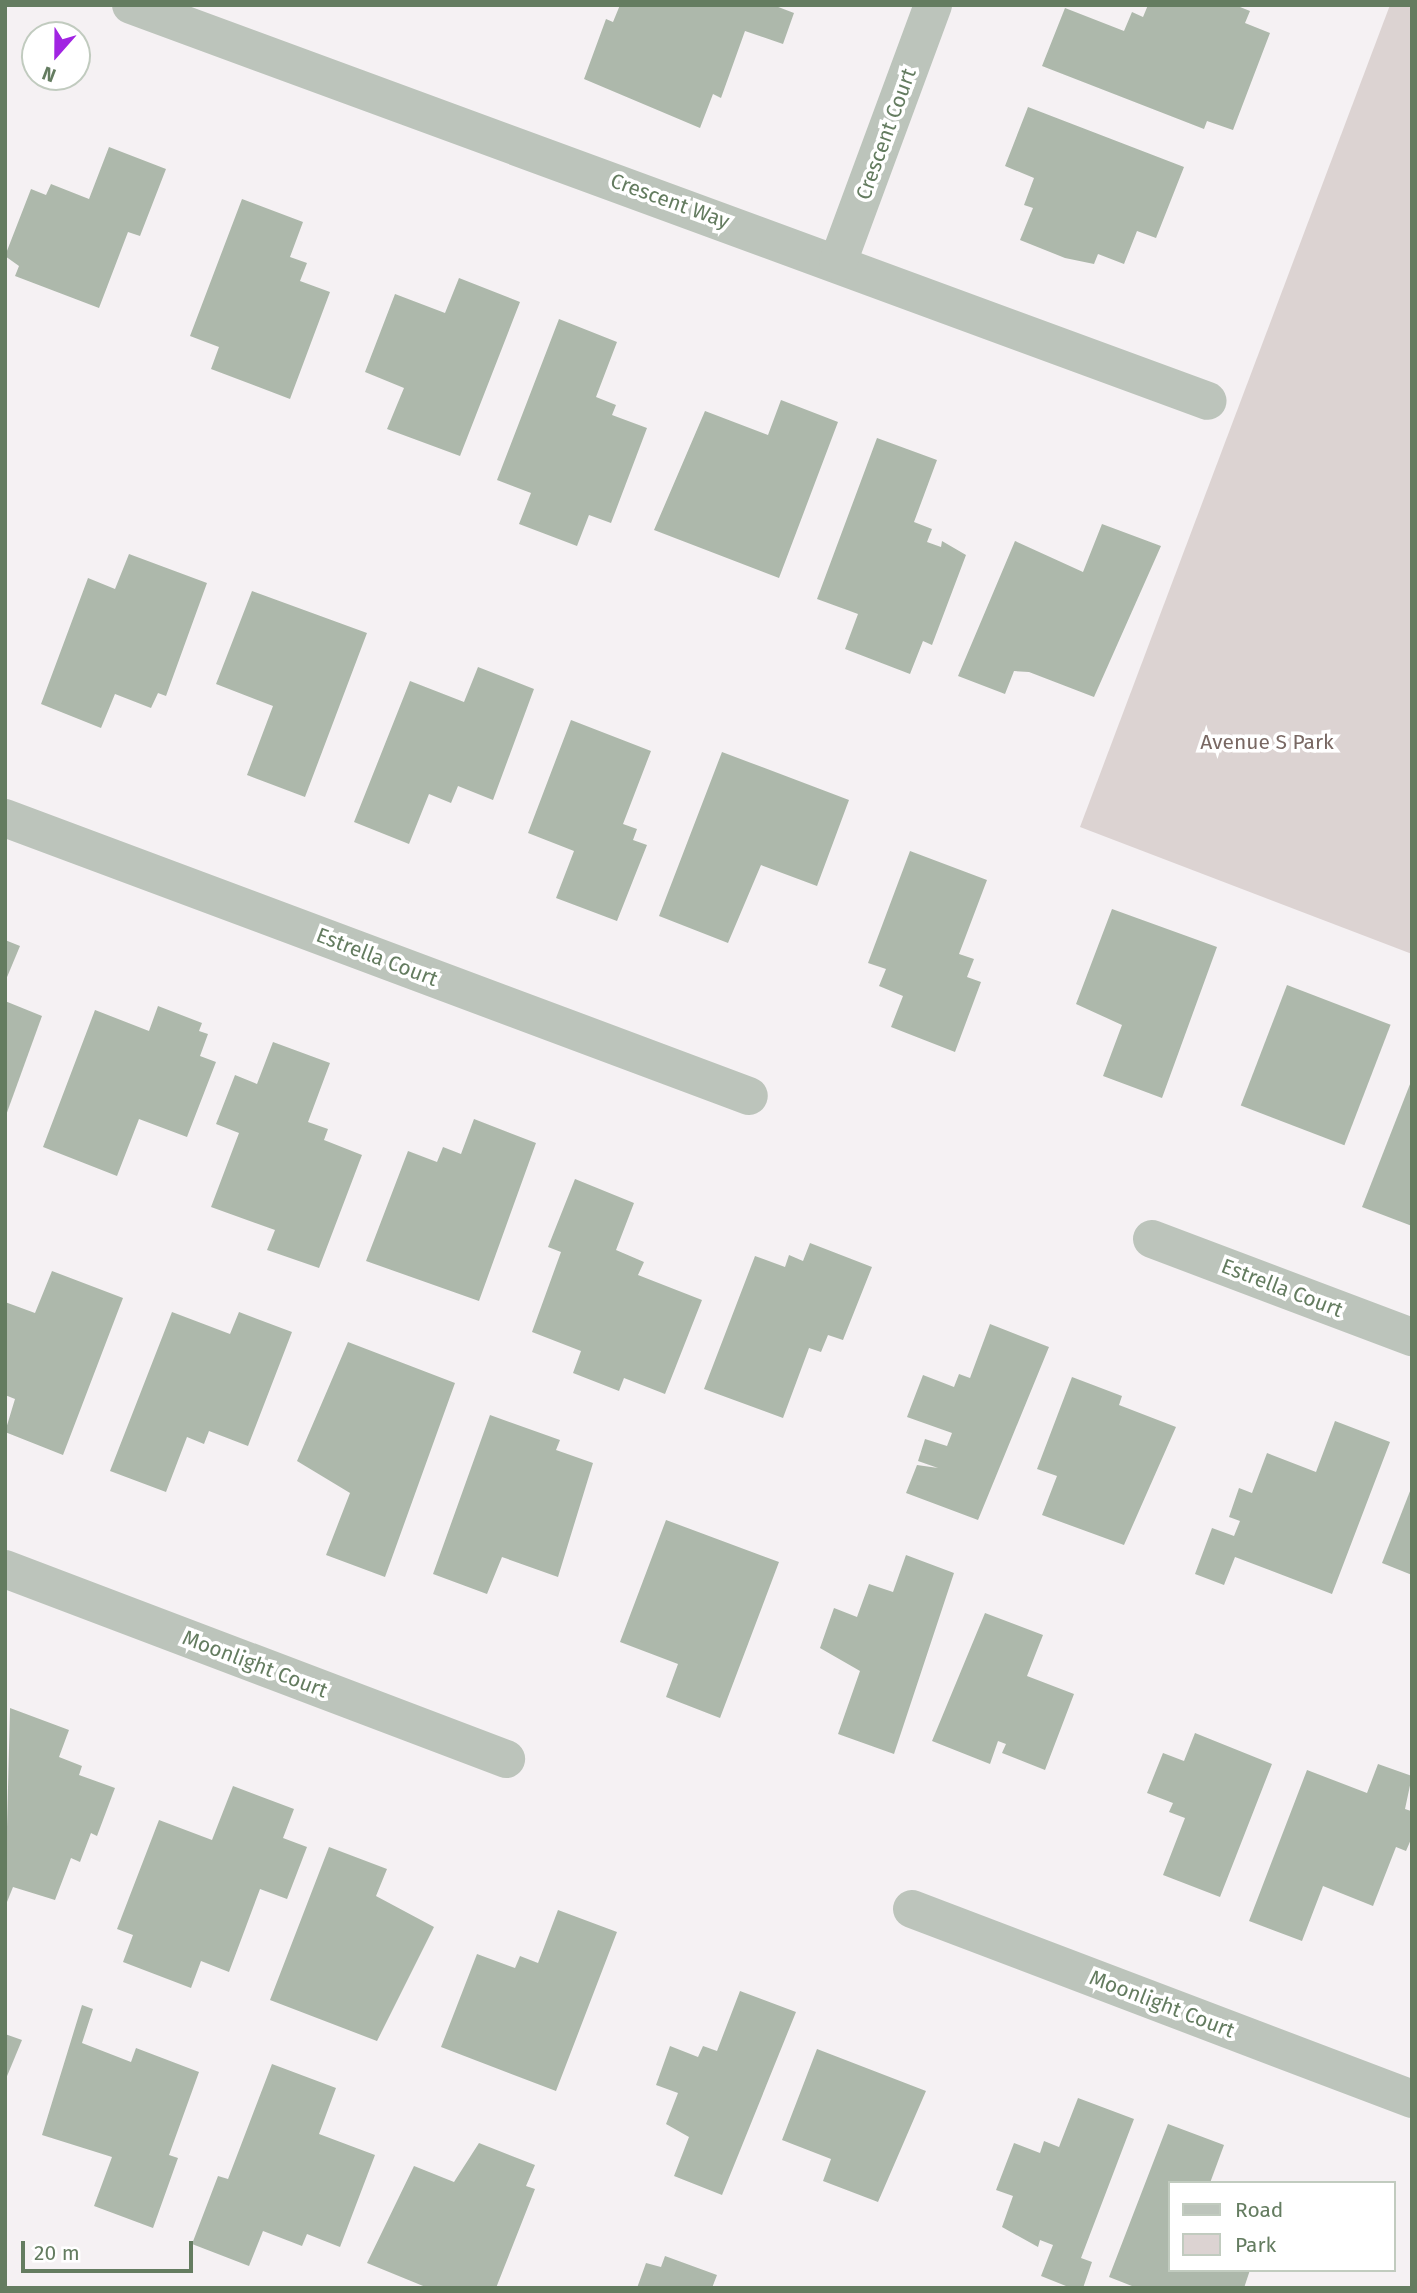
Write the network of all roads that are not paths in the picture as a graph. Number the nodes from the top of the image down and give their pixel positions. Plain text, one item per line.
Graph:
1 (131, 5) edge
2 (933, 5) edge
3 (838, 262) junction
4 (1208, 401) dead end
5 (5, 818) edge
6 (749, 1096) dead end
7 (1152, 1239) dead end
8 (1412, 1338) edge
9 (5, 1569) edge
10 (506, 1759) dead end
11 (912, 1909) dead end
12 (1412, 2099) edge

1 - 3 street, Crescent Way
2 - 3 street, Crescent Court
3 - 4 street, Crescent Way
5 - 6 street, Estrella Court
7 - 8 street, Estrella Court
9 - 10 street, Moonlight Court
11 - 12 street, Moonlight Court

